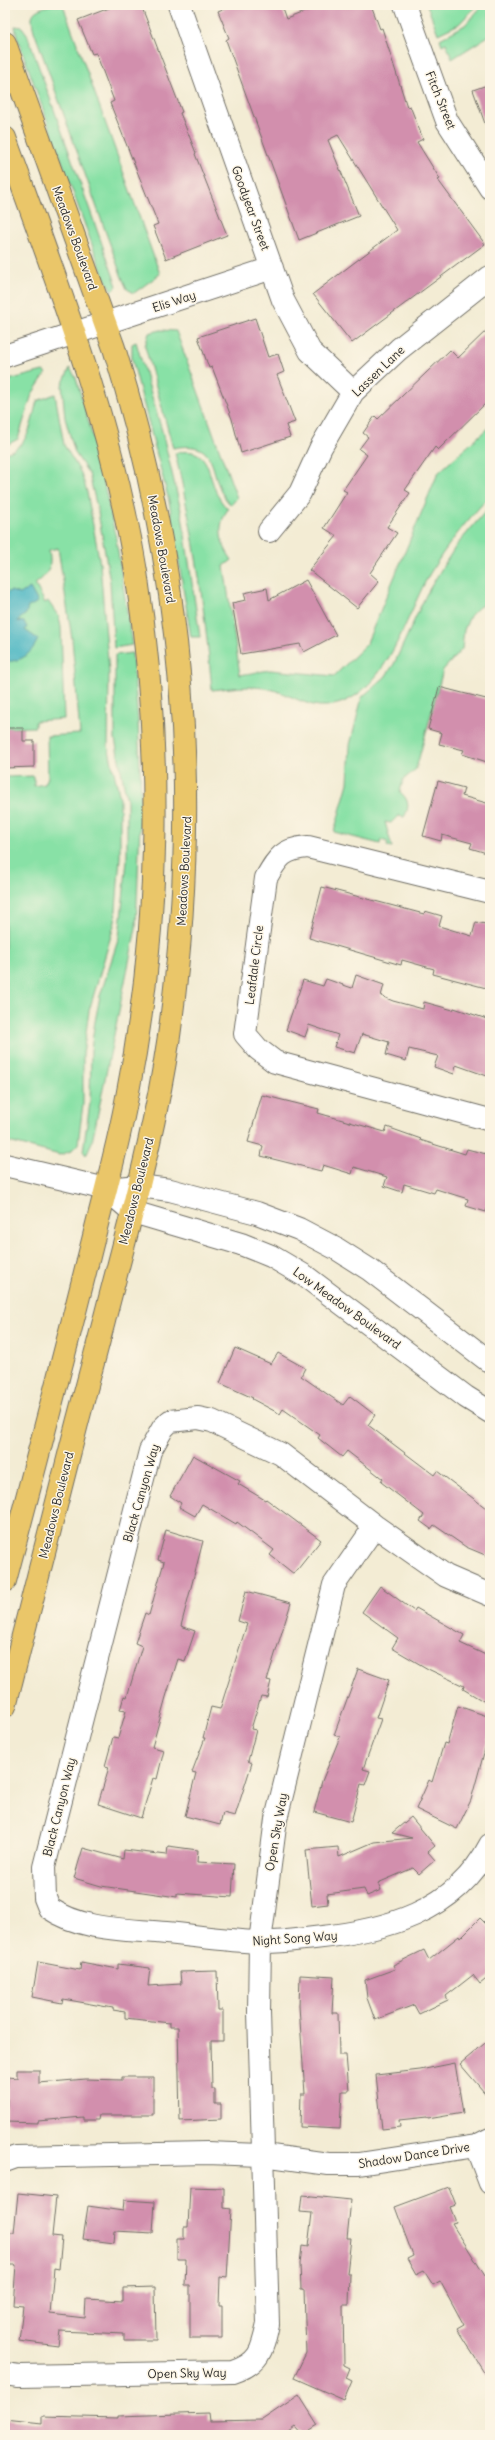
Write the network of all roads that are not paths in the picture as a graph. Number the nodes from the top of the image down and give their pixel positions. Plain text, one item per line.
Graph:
1 (179, 5) edge
2 (405, 5) edge
3 (5, 42) edge
4 (11, 74) edge
5 (5, 138) edge
6 (490, 188) edge
7 (272, 268) junction
8 (490, 277) edge
9 (106, 324) junction
10 (75, 334) junction
11 (5, 356) edge
12 (353, 392) junction
13 (269, 531) dead end
14 (490, 892) edge
15 (490, 1120) edge
16 (5, 1165) edge
17 (139, 1186) junction
18 (106, 1188) junction
19 (133, 1212) junction
20 (490, 1362) edge
21 (490, 1412) edge
22 (375, 1526) junction
23 (5, 1581) edge
24 (490, 1595) edge
25 (5, 1706) edge
26 (490, 1845) edge
27 (49, 1908) joint
28 (260, 1942) junction
29 (483, 2142) edge
30 (264, 2155) junction
31 (5, 2161) edge
32 (490, 2183) edge
33 (5, 2374) edge

1 - 7 street, Goodyear Street
2 - 6 street, Fitch Street
3 - 4 main road, Meadows Boulevard
4 - 9 main road, Meadows Boulevard
5 - 10 main road
7 - 9 street, Elis Way
7 - 12 street, Goodyear Street
8 - 12 street, Lassen Lane
9 - 10 street, Elis Way
9 - 17 main road, Meadows Boulevard
10 - 11 street, Elis Way
10 - 18 main road
12 - 13 street, Lassen Lane
14 - 15 street, Leafdale Circle
16 - 18 street, Low Meadow Boulevard
17 - 18 street, Low Meadow Boulevard
17 - 19 main road, Meadows Boulevard
17 - 20 street, Low Meadow Boulevard
18 - 19 street, Low Meadow Boulevard
18 - 23 main road
19 - 21 street, Low Meadow Boulevard
19 - 25 main road, Meadows Boulevard
22 - 24 street, Black Canyon Way
22 - 27 street, Black Canyon Way
22 - 28 street, Open Sky Way
26 - 28 street, Night Song Way
27 - 28 street, Night Song Way
28 - 30 street, Open Sky Way
29 - 30 street, Shadow Dance Drive
29 - 32 street
30 - 31 street
30 - 33 street, Open Sky Way

